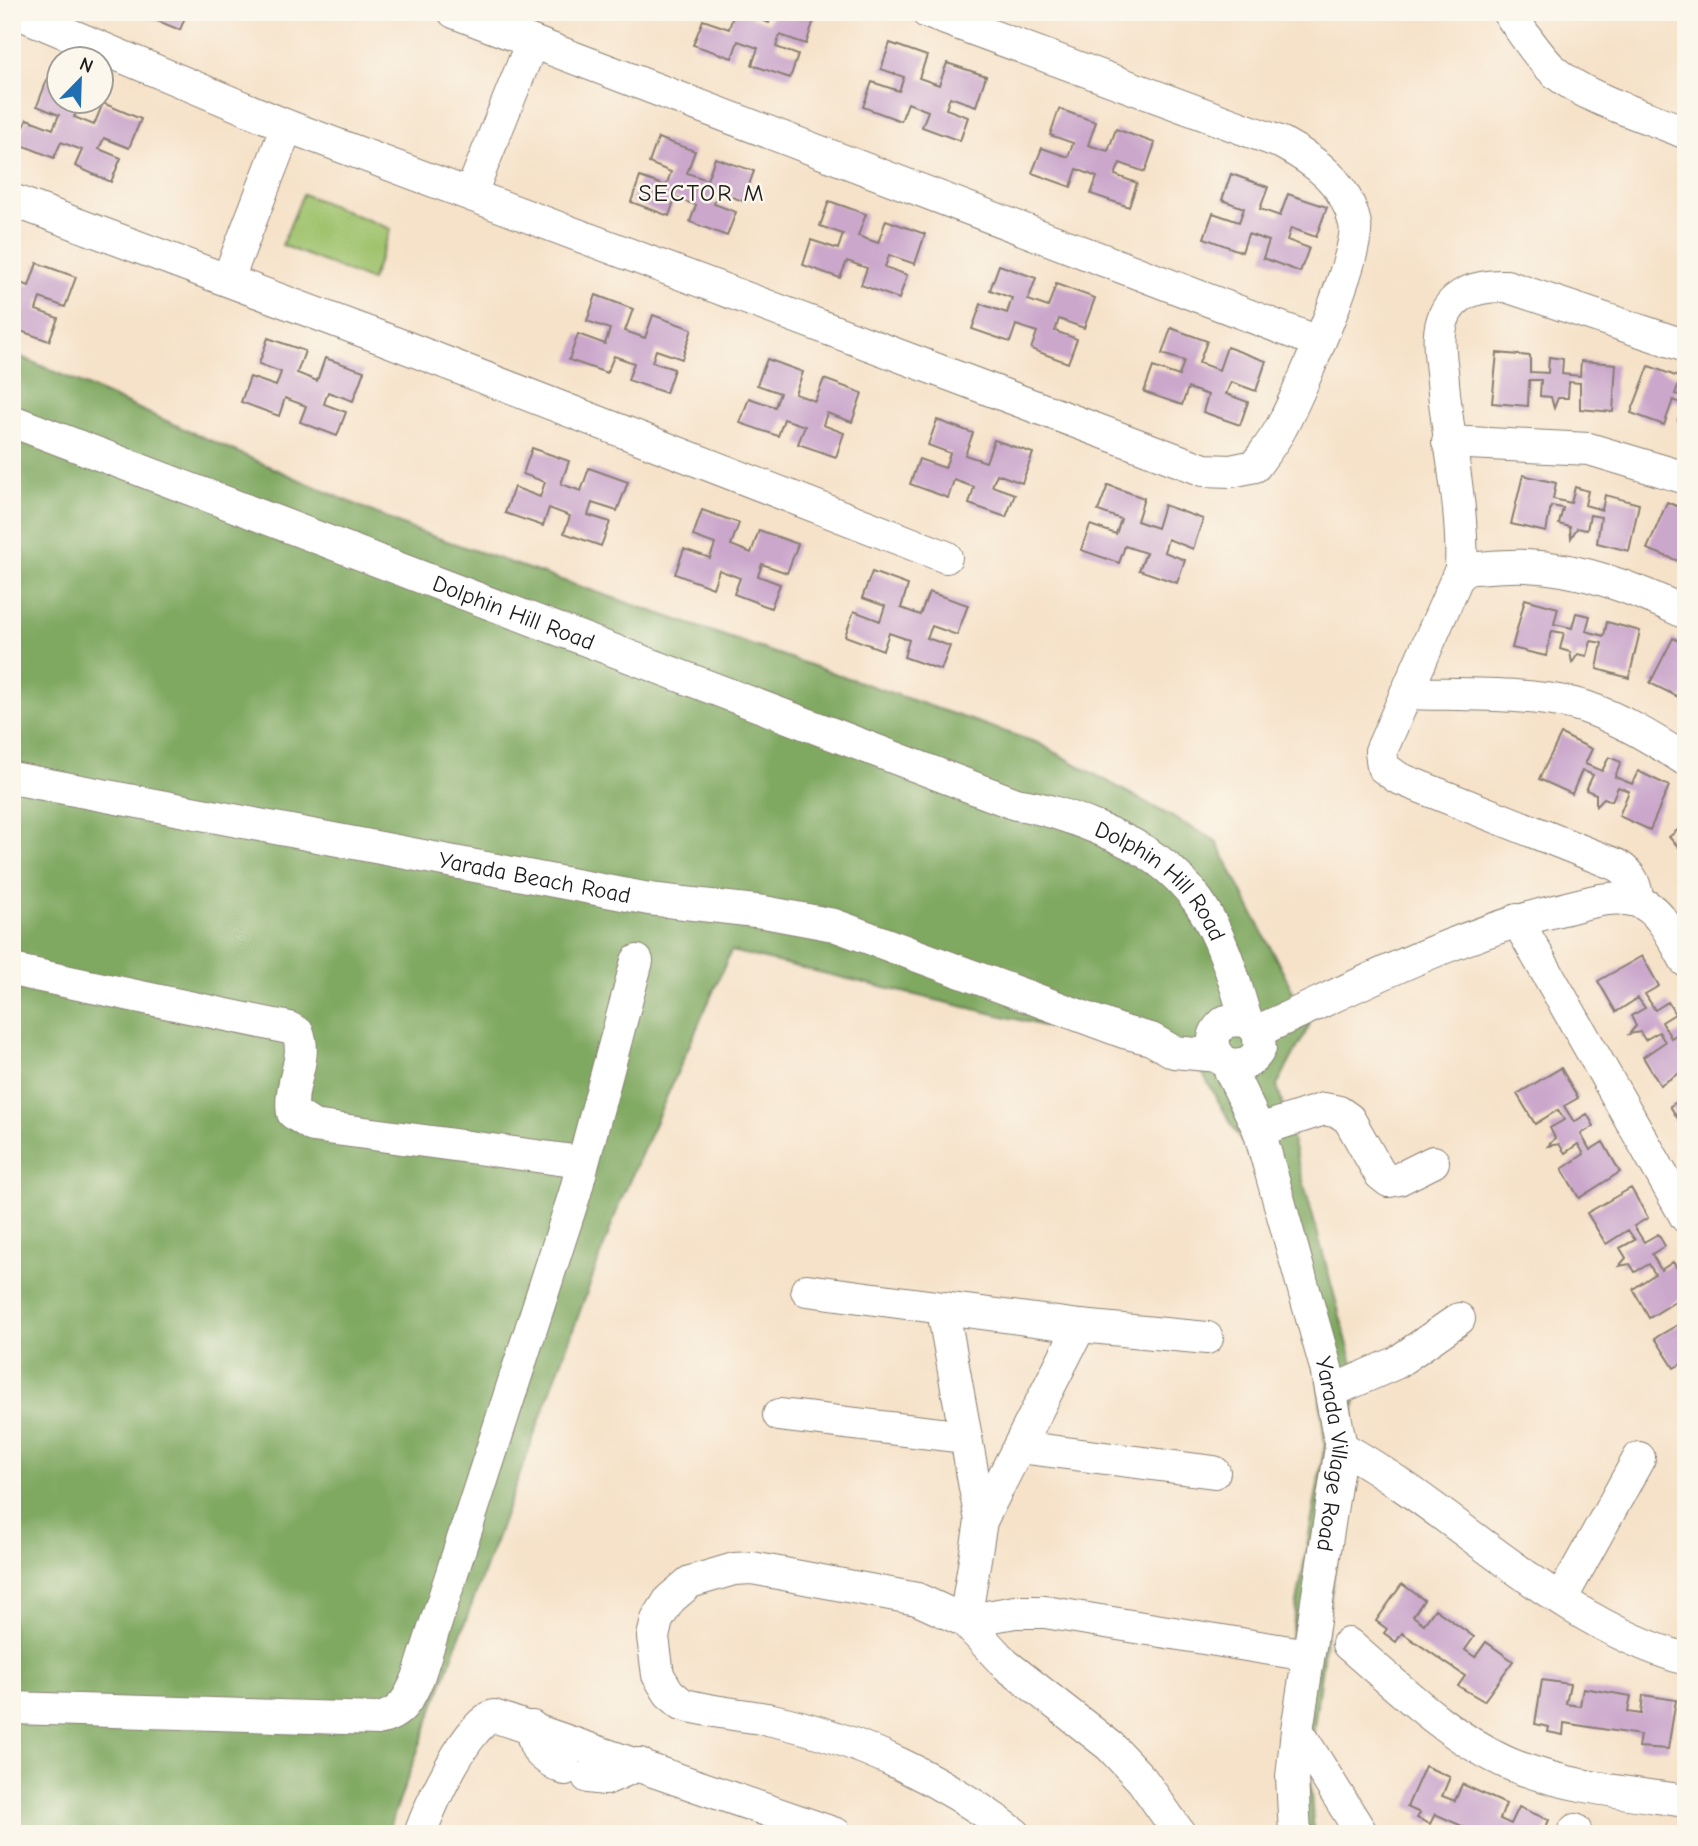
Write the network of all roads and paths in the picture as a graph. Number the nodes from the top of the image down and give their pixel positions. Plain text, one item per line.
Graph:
1 (16, 12) edge
2 (454, 12) edge
3 (927, 12) edge
4 (1508, 12) edge
5 (532, 42) junction
6 (287, 126) junction
7 (1686, 133) edge
8 (471, 193) junction
9 (12, 200) edge
10 (228, 279) junction
11 (1318, 342) junction
12 (1686, 346) edge
13 (12, 421) edge
14 (1448, 442) junction
15 (1686, 478) edge
16 (946, 557) dead end
17 (1461, 569) junction
18 (1686, 613) edge
19 (1406, 693) junction
20 (1686, 760) edge
21 (12, 778) edge
22 (1638, 901) junction
23 (1517, 920) junction
24 (637, 961) dead end
25 (1686, 961) edge
26 (12, 970) edge
27 (1234, 1041) junction
28 (1259, 1127) junction
29 (582, 1162) junction
30 (1433, 1162) dead end
31 (1686, 1217) edge
32 (807, 1290) dead end
33 (943, 1310) junction
34 (1459, 1319) dead end
35 (1080, 1326) junction
36 (1207, 1338) dead end
37 (1332, 1391) junction
38 (779, 1415) dead end
39 (965, 1437) junction
40 (1019, 1447) junction
41 (1341, 1447) junction
42 (1639, 1458) dead end
43 (1213, 1472) dead end
44 (981, 1521) junction
45 (1561, 1599) junction
46 (965, 1621) junction
47 (1348, 1644) dead end
48 (1308, 1655) junction
49 (1686, 1659) edge
50 (12, 1708) edge
51 (533, 1727) junction
52 (1297, 1730) junction
53 (640, 1764) junction
54 (1686, 1801) edge
55 (420, 1834) edge
56 (836, 1834) edge
57 (1015, 1834) edge
58 (1180, 1834) edge
59 (1295, 1834) edge
60 (1362, 1834) edge

1 - 6 street
2 - 5 street
3 - 11 street
4 - 7 street
5 - 8 street
5 - 11 street
6 - 8 street
6 - 10 street
8 - 11 street
9 - 10 street
10 - 16 street
12 - 14 street
13 - 27 street, Dolphin Hill Road
14 - 15 street
14 - 17 street
17 - 18 street
17 - 19 street
19 - 20 street
19 - 22 street
21 - 27 street, Yarada Beach Road
22 - 23 street
22 - 25 street
23 - 27 street
23 - 31 street
24 - 29 street
26 - 29 street
27 - 28 street, Yarada Village Road
28 - 30 street
28 - 37 street, Yarada Village Road
29 - 50 street
32 - 33 street
33 - 35 street
33 - 39 street
34 - 37 street
35 - 36 street
35 - 40 street
37 - 41 street, Yarada Village Road
38 - 39 street
39 - 44 street
40 - 43 street
40 - 44 street
41 - 45 street
41 - 48 street, Yarada Village Road
42 - 45 street
44 - 46 street
45 - 49 street
46 - 48 street
46 - 57 street
46 - 58 street
47 - 54 street
48 - 52 street, Yarada Village Road
51 - 53 street
51 - 53 street
51 - 55 street
52 - 59 street, Yarada Village Road
52 - 60 street
53 - 56 street

